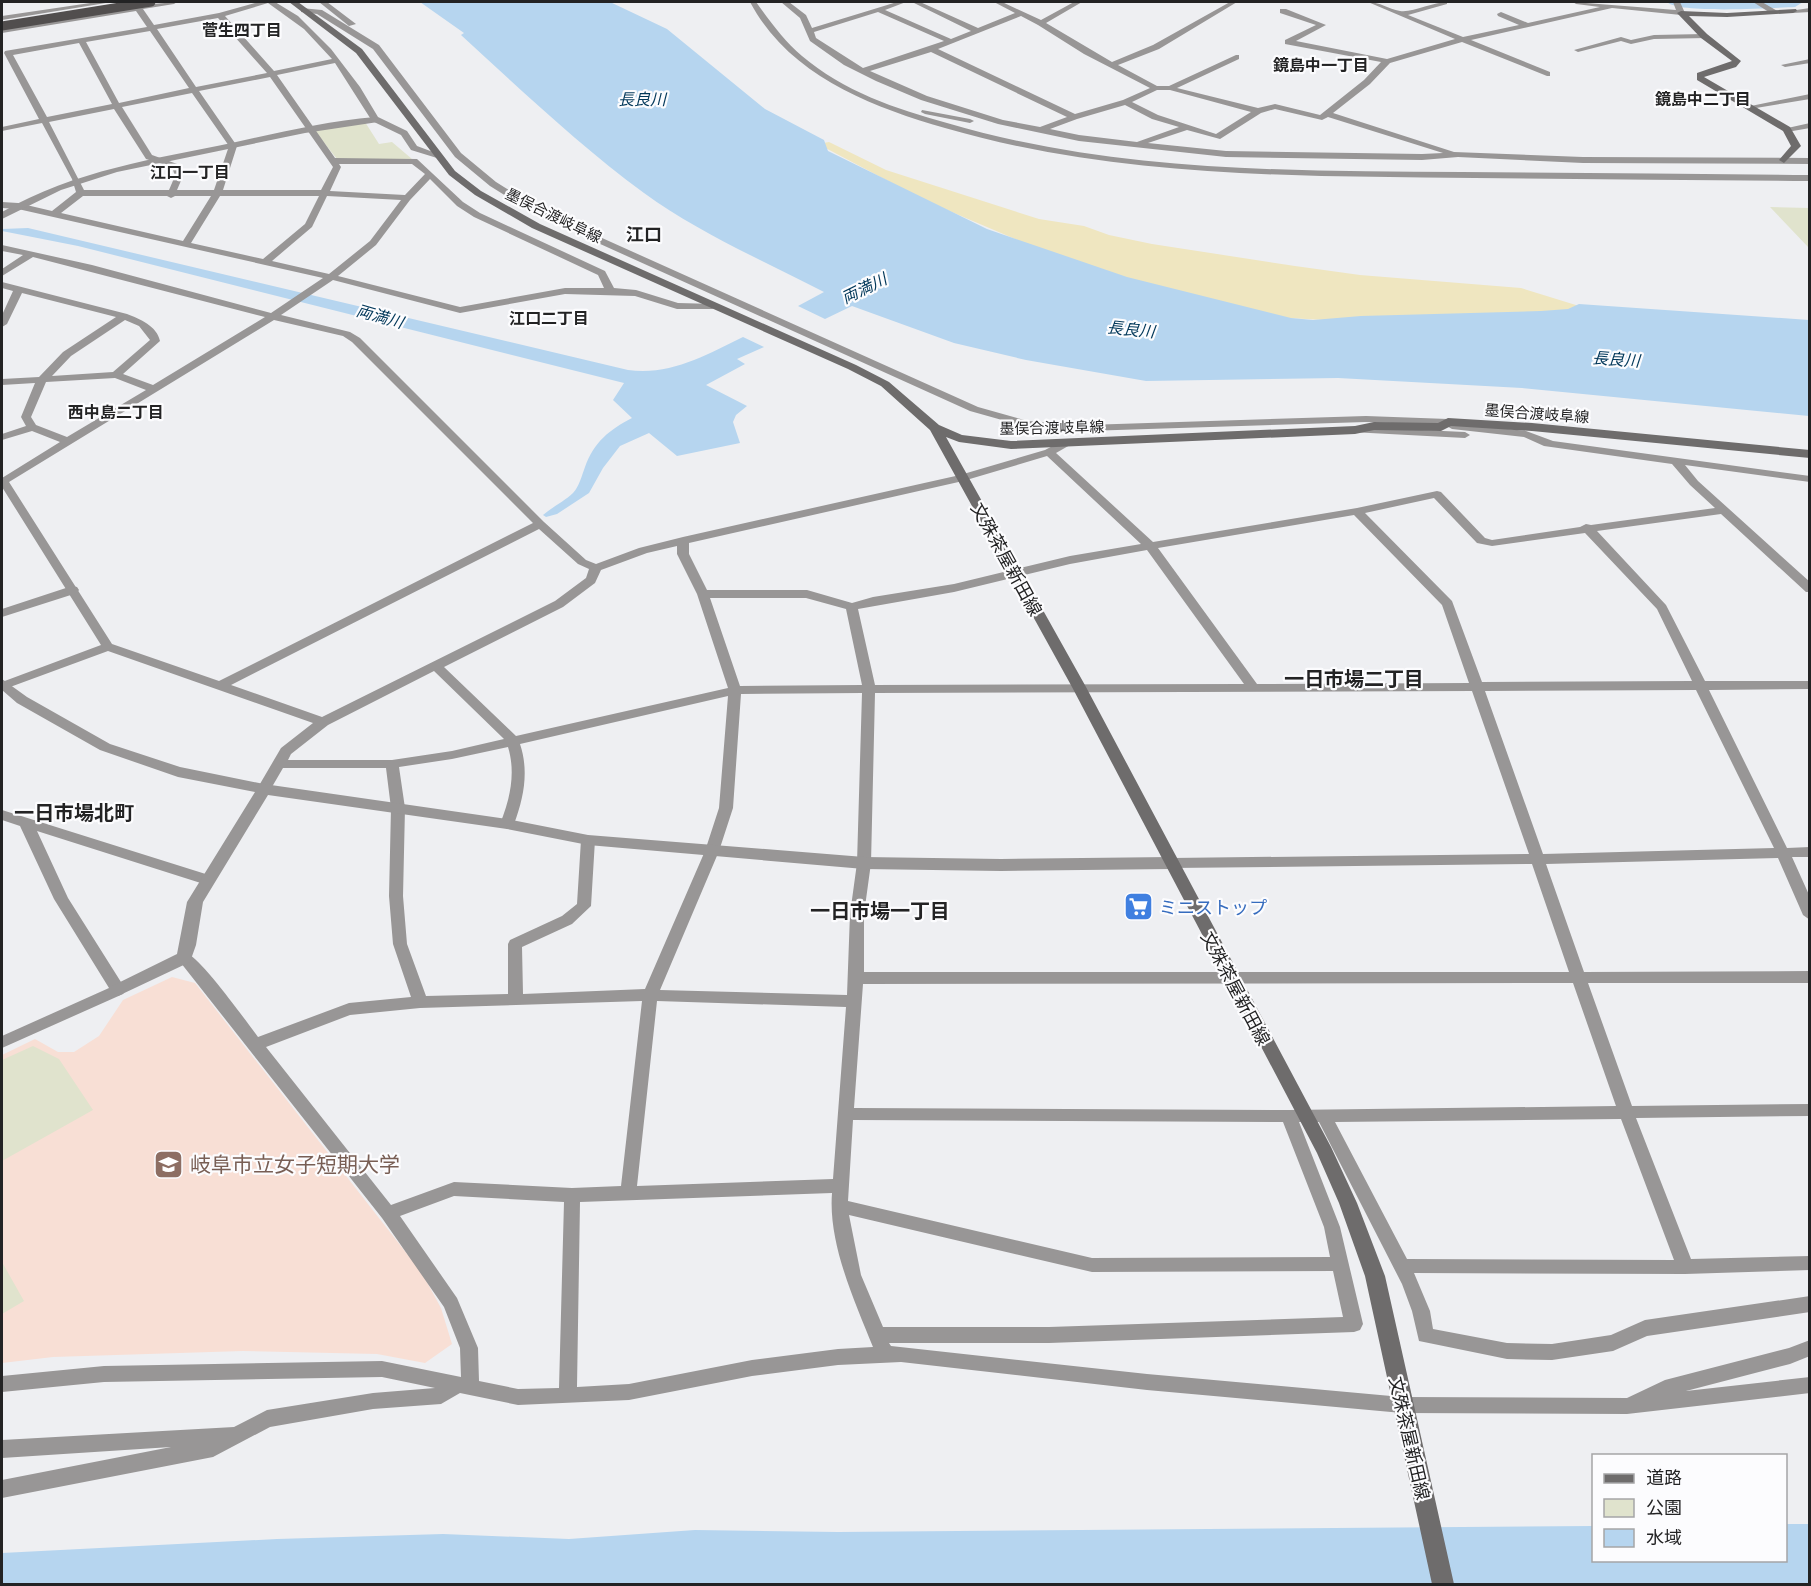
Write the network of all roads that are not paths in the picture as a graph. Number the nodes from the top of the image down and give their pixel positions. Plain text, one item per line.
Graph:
1 (108, 2) edge
2 (152, 2) edge
3 (174, 2) edge
4 (265, 2) edge
5 (271, 2) edge
6 (292, 2) edge
7 (323, 2) edge
8 (753, 2) edge
9 (785, 2) edge
10 (793, 2) edge
11 (903, 2) edge
12 (915, 2) edge
13 (997, 2) edge
14 (1079, 2) edge
15 (1234, 2) edge
16 (1371, 2) edge
17 (1444, 2) edge
18 (1576, 2) edge
19 (1759, 3) edge
20 (1785, 3) edge
21 (137, 5) edge
22 (1678, 6) edge
23 (1609, 7) junction
24 (304, 10) junction
25 (879, 10) junction
26 (1809, 10) edge
27 (1283, 11) dead end
28 (1794, 11) junction
29 (798, 12) junction
30 (1775, 12) junction
31 (1022, 13) junction
32 (1402, 14) junction
33 (1502, 14) dead end
34 (220, 15) junction
35 (2, 18) edge
36 (1041, 23) junction
37 (1529, 26) junction
38 (2, 28) edge
39 (152, 28) junction
40 (810, 31) junction
41 (978, 31) junction
42 (1704, 36) junction
43 (1465, 39) junction
44 (366, 40) junction
45 (81, 41) junction
46 (950, 41) junction
47 (932, 49) junction
48 (1578, 50) dead end
49 (1798, 52) dead end
50 (5, 53) edge
51 (1236, 57) dead end
52 (335, 61) junction
53 (1387, 61) junction
54 (1809, 61) edge
55 (1112, 65) junction
56 (1785, 65) dead end
57 (862, 71) junction
58 (272, 74) junction
59 (1548, 74) dead end
60 (847, 87) junction
61 (1156, 88) junction
62 (1170, 88) junction
63 (194, 91) junction
64 (1809, 96) edge
65 (1126, 102) junction
66 (118, 106) junction
67 (1750, 107) junction
68 (1258, 111) junction
69 (1327, 114) junction
70 (1074, 117) junction
71 (44, 120) junction
72 (375, 120) junction
73 (1809, 124) edge
74 (1185, 128) junction
75 (2, 129) edge
76 (309, 129) junction
77 (1787, 129) junction
78 (1036, 130) junction
79 (233, 146) junction
80 (1138, 146) junction
81 (1458, 154) junction
82 (437, 155) junction
83 (152, 160) junction
84 (1784, 160) junction
85 (333, 161) junction
86 (1738, 161) junction
87 (1809, 161) edge
88 (430, 174) junction
89 (1513, 175) junction
90 (1809, 177) edge
91 (76, 179) junction
92 (493, 184) junction
93 (218, 192) junction
94 (81, 193) junction
95 (323, 193) junction
96 (171, 195) junction
97 (407, 198) junction
98 (10, 207) edge
99 (54, 214) junction
100 (2, 216) edge
101 (536, 226) junction
102 (186, 243) junction
103 (2, 248) edge
104 (31, 254) junction
105 (263, 263) junction
106 (2, 273) edge
107 (329, 278) junction
108 (2, 285) edge
109 (18, 291) junction
110 (610, 291) junction
111 (712, 306) junction
112 (124, 316) junction
113 (274, 316) junction
114 (2, 324) edge
115 (116, 375) junction
116 (41, 381) junction
117 (2, 382) edge
118 (153, 389) junction
119 (1448, 422) junction
120 (32, 428) junction
121 (935, 428) junction
122 (1355, 430) junction
123 (2, 437) edge
124 (67, 441) junction
125 (1066, 443) junction
126 (1551, 444) junction
127 (1049, 452) junction
128 (1809, 454) edge
129 (1676, 462) junction
130 (963, 478) junction
131 (1809, 479) edge
132 (2, 481) edge
133 (1723, 510) junction
134 (1357, 511) junction
135 (540, 524) junction
136 (1587, 527) junction
137 (683, 540) junction
138 (1150, 546) junction
139 (596, 568) junction
140 (1014, 574) junction
141 (1809, 589) edge
142 (72, 590) junction
143 (703, 594) junction
144 (852, 607) junction
145 (2, 613) edge
146 (108, 647) junction
147 (436, 666) junction
148 (1701, 684) junction
149 (2, 685) edge
150 (221, 685) junction
151 (1809, 685) edge
152 (1476, 686) junction
153 (1079, 687) junction
154 (1254, 687) junction
155 (869, 688) junction
156 (735, 690) junction
157 (323, 722) junction
158 (512, 741) junction
159 (277, 764) junction
160 (392, 764) junction
161 (264, 789) junction
162 (398, 808) junction
163 (2, 814) edge
164 (29, 824) junction
165 (507, 824) junction
166 (588, 840) junction
167 (712, 851) junction
168 (1809, 852) edge
169 (1783, 853) junction
170 (1536, 859) junction
171 (864, 863) junction
172 (1171, 863) junction
173 (207, 880) junction
174 (1809, 915) edge
175 (184, 958) junction
176 (1580, 976) junction
177 (1809, 977) edge
178 (856, 978) junction
179 (1231, 979) junction
180 (118, 990) junction
181 (650, 995) junction
182 (516, 1000) junction
183 (853, 1001) junction
184 (420, 1002) junction
185 (2, 1042) edge
186 (254, 1045) junction
187 (1809, 1110) edge
188 (1626, 1112) junction
189 (847, 1114) junction
190 (1297, 1116) junction
191 (1324, 1116) junction
192 (839, 1186) junction
193 (628, 1194) junction
194 (572, 1195) junction
195 (839, 1206) junction
196 (388, 1213) junction
197 (1809, 1263) edge
198 (1340, 1264) junction
199 (1402, 1266) junction
200 (1685, 1267) junction
201 (1809, 1304) edge
202 (876, 1335) junction
203 (1809, 1348) edge
204 (885, 1354) junction
205 (2, 1384) edge
206 (1809, 1384) edge
207 (464, 1386) junction
208 (568, 1396) junction
209 (1402, 1405) junction
210 (1627, 1406) junction
211 (236, 1435) junction
212 (2, 1449) edge
213 (2, 1489) edge
214 (1443, 1584) edge

1 - 35 street
2 - 38 main road, bridge
3 - 21 street
4 - 34 street
5 - 52 street
6 - 24 main road, 墨俣合渡岐阜線
7 - 44 street
8 - 60 street
9 - 29 street
10 - 29 street
11 - 25 street
12 - 41 street
13 - 31 street
14 - 36 street
15 - 55 street
16 - 32 street
17 - 32 street
18 - 23 street
19 - 30 street
20 - 28 main road
21 - 38 street
21 - 39 street
22 - 23 street
22 - 30 main road
22 - 42 main road
23 - 37 street
24 - 44 street
24 - 82 main road, 墨俣合渡岐阜線
25 - 40 street
25 - 46 street
26 - 28 street
27 - 53 street
28 - 30 main road
29 - 40 street
31 - 36 street
31 - 41 street
32 - 43 street
33 - 37 street
34 - 39 street
34 - 58 street
36 - 55 street
37 - 43 street
39 - 45 street
39 - 63 street
40 - 57 street
41 - 46 street
42 - 48 street
42 - 67 main road
43 - 53 street
43 - 59 street
44 - 92 street
45 - 50 street
45 - 66 street
46 - 47 street
47 - 57 street
47 - 70 street
49 - 54 street
50 - 71 street
51 - 62 street
52 - 58 street
52 - 72 street
53 - 69 street
54 - 56 street
55 - 61 street
57 - 78 street
58 - 63 street
58 - 76 street
60 - 78 street
60 - 89 street
61 - 62 street
61 - 65 street
62 - 68 street
63 - 66 street
63 - 79 street
64 - 67 street
65 - 70 street
65 - 74 street
66 - 71 street
66 - 83 street
67 - 77 main road
68 - 69 street
68 - 74 street
69 - 81 street
70 - 78 street
71 - 75 street
71 - 91 street
72 - 76 street
72 - 82 street
73 - 77 street
74 - 80 street
76 - 79 street
76 - 85 street
77 - 84 main road
78 - 80 street
79 - 83 street
79 - 93 street
80 - 81 street
81 - 86 street
82 - 101 main road, 墨俣合渡岐阜線
83 - 91 street
83 - 96 street
84 - 86 street
84 - 87 street
85 - 88 street
85 - 95 street
86 - 89 street
88 - 97 street
88 - 110 street
89 - 90 street
91 - 94 street
91 - 98 street
92 - 101 street
92 - 119 street
93 - 95 street
93 - 96 street
93 - 102 street
94 - 96 street
94 - 99 street
95 - 97 street
95 - 105 street
97 - 107 street
98 - 99 street
98 - 100 street
99 - 102 street
101 - 111 main road, 墨俣合渡岐阜線
102 - 105 street
103 - 104 street
104 - 106 street
104 - 113 street
105 - 107 street
107 - 110 street
107 - 113 street
108 - 109 street
109 - 112 street
109 - 114 street
110 - 111 street
111 - 121 main road, 墨俣合渡岐阜線
112 - 115 street
112 - 116 street
113 - 118 street
113 - 135 street
115 - 116 street
115 - 118 street
116 - 117 street
116 - 120 street
118 - 124 street
119 - 122 main road, 墨俣合渡岐阜線
119 - 126 street
119 - 128 main road, 墨俣合渡岐阜線
120 - 123 street
120 - 124 street
121 - 125 main road, 墨俣合渡岐阜線
121 - 130 main road, 文殊茶屋新田線
122 - 125 main road, 墨俣合渡岐阜線
122 - 126 street
124 - 132 street
125 - 127 street
126 - 129 street
127 - 130 street
127 - 138 street
129 - 131 street
129 - 133 street
130 - 137 street
130 - 140 main road, 文殊茶屋新田線
132 - 142 street
133 - 136 street
133 - 141 street
134 - 136 street
134 - 138 street
134 - 152 street
135 - 139 street
135 - 150 street
136 - 148 street
137 - 139 street
137 - 143 street
138 - 140 street
138 - 154 street
139 - 147 street
140 - 144 street
140 - 153 main road, 文殊茶屋新田線
142 - 145 street
142 - 146 street
143 - 144 street
143 - 156 street
144 - 155 street
146 - 149 street
146 - 150 street
147 - 157 street
147 - 158 street
148 - 151 street
148 - 152 street
148 - 169 street
149 - 161 street
150 - 157 street
152 - 154 street
152 - 170 street
153 - 154 street
153 - 155 street
153 - 172 main road, 文殊茶屋新田線
155 - 156 street
155 - 171 street
156 - 158 street
156 - 167 street
157 - 159 street
158 - 160 street
158 - 165 street
159 - 160 street
159 - 161 street
160 - 162 street
161 - 162 street
161 - 173 street
162 - 165 street
162 - 184 street
163 - 164 street
164 - 173 street
164 - 180 street
165 - 166 street
166 - 167 street
166 - 182 street
167 - 171 street
167 - 181 street
168 - 169 street
169 - 170 street
169 - 174 street
170 - 172 street
170 - 176 street
171 - 172 street
171 - 178 street
172 - 179 main road, 文殊茶屋新田線
173 - 175 street
175 - 180 street
175 - 186 street
176 - 177 street
176 - 179 street
176 - 188 street
178 - 179 street
178 - 183 street
179 - 190 main road, 文殊茶屋新田線
180 - 185 street
181 - 182 street
181 - 183 street
181 - 193 street
182 - 184 street
183 - 189 street
184 - 186 street
186 - 196 street
187 - 188 street
188 - 191 street
188 - 200 street
189 - 190 street
189 - 192 street
190 - 191 street
190 - 198 street
190 - 209 main road, 文殊茶屋新田線
191 - 199 street
192 - 193 street
192 - 195 street
193 - 194 street
194 - 196 street
194 - 208 street
195 - 198 street
195 - 202 street
196 - 207 street
197 - 200 street
198 - 202 street
199 - 200 street
199 - 201 street
202 - 204 street
203 - 210 street
204 - 208 street
204 - 209 street
205 - 207 street
206 - 210 street
207 - 208 street
207 - 211 street
209 - 210 street
209 - 214 main road, 文殊茶屋新田線
211 - 212 street
211 - 213 street

